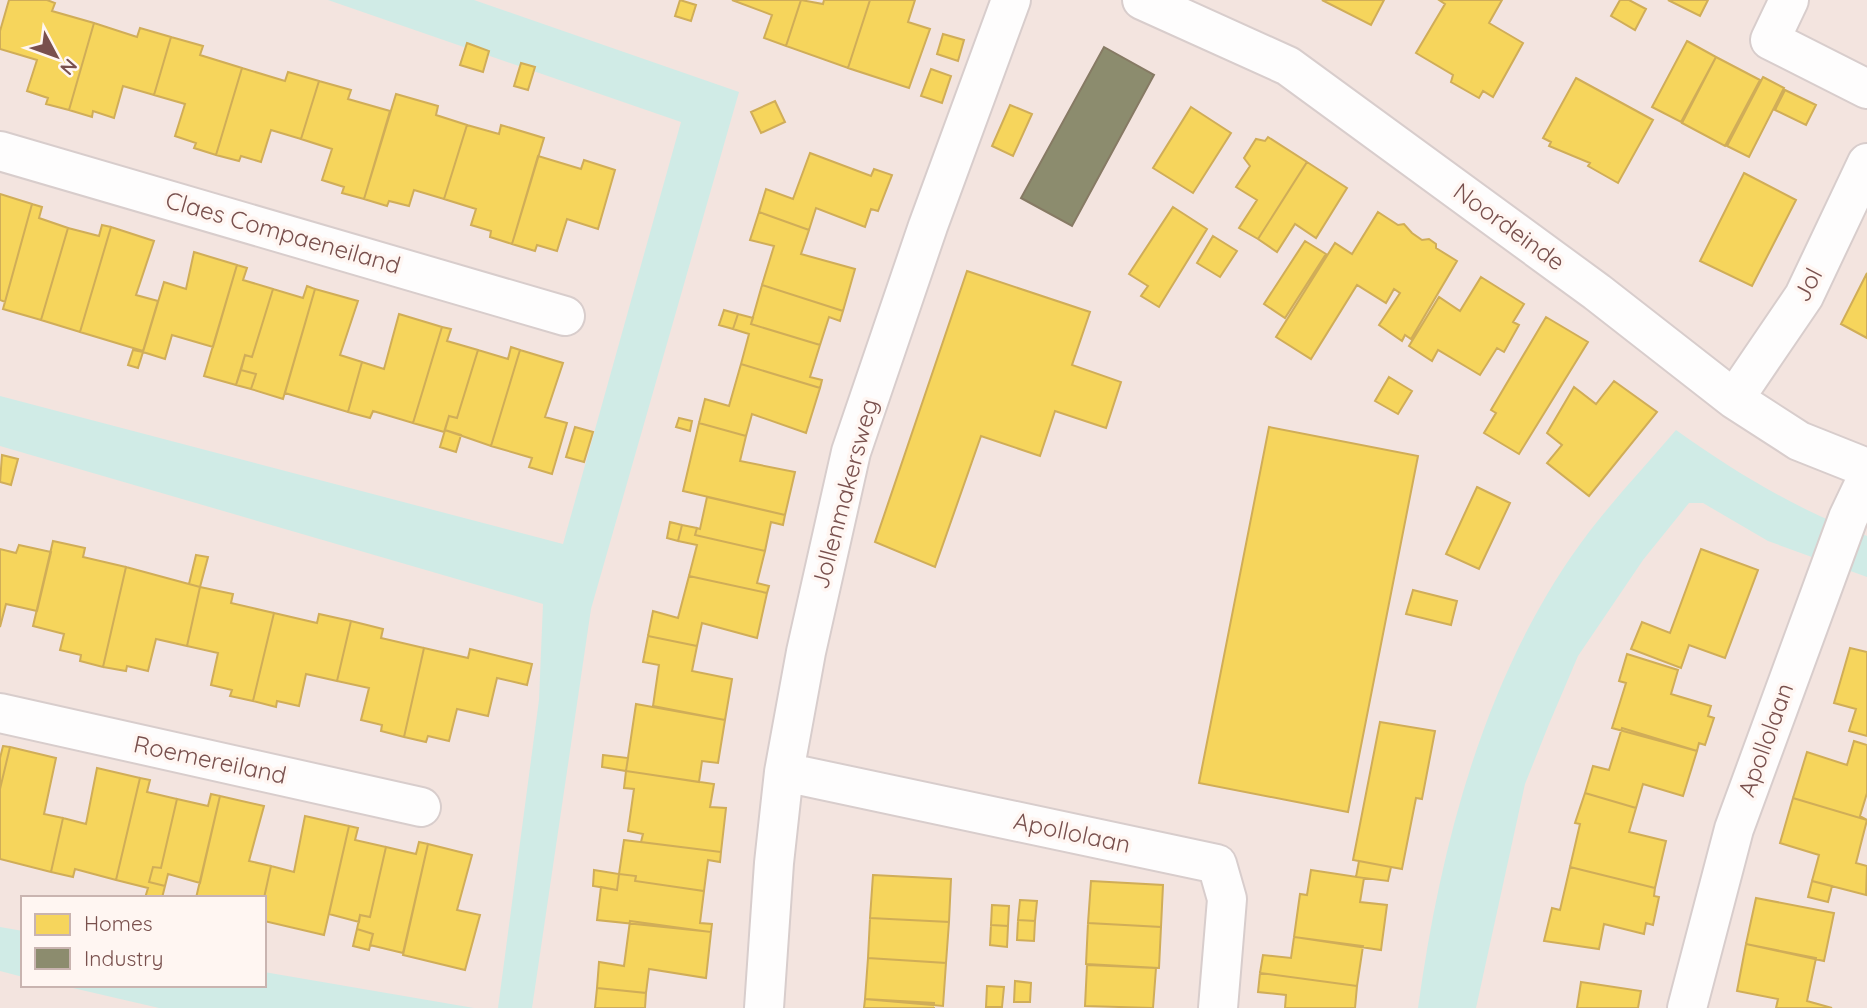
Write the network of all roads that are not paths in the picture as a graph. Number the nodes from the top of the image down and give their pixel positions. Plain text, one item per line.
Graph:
1 (1011, 0) edge
2 (1142, 0) edge
3 (1789, 0) edge
4 (1867, 89) edge
5 (0, 151) edge
6 (1867, 163) edge
7 (565, 316) dead end
8 (1734, 398) junction
9 (1867, 468) edge
10 (1867, 478) edge
11 (0, 713) edge
12 (785, 772) junction
13 (421, 807) dead end
14 (764, 1008) edge
15 (1218, 1008) edge
16 (1687, 1008) edge

1 - 12 street, Jollenmakersweg
2 - 8 street, Noordeinde
3 - 4 street
5 - 7 street, Claes Compaeneiland
6 - 8 street, Jol
8 - 9 street, Noordeinde
10 - 16 street, Apollolaan
11 - 13 street, Roemereiland
12 - 14 street, Jollenmakersweg
12 - 15 street, Apollolaan

